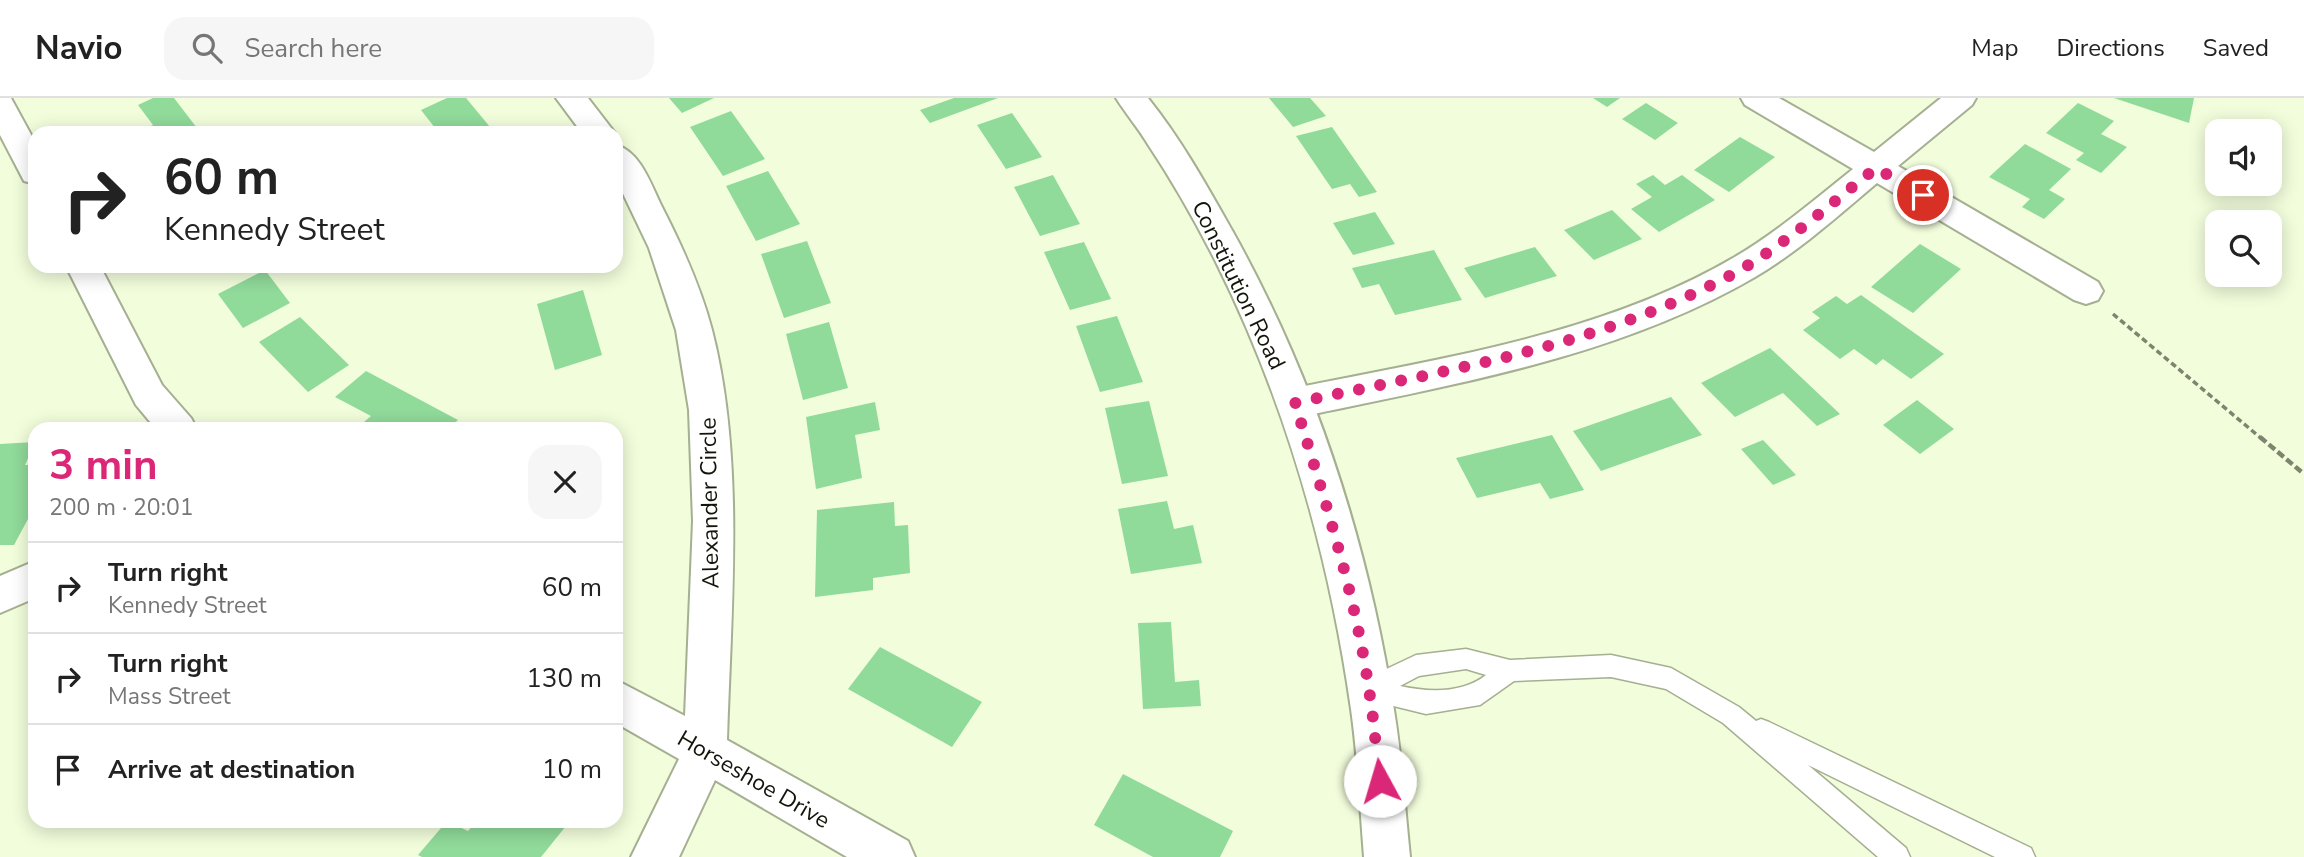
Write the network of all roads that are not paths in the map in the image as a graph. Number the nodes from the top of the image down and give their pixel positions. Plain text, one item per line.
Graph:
1 (571, 98) edge
2 (1131, 98) edge
3 (1756, 98) edge
4 (1961, 98) edge
5 (0, 105) edge
6 (593, 126) edge
7 (28, 159) edge
8 (623, 166) edge
9 (1876, 168) junction
10 (87, 273) edge
11 (2086, 291) road end
12 (1295, 403) junction
13 (172, 422) edge
14 (28, 582) edge
15 (0, 595) edge
16 (1510, 671) junction
17 (1369, 689) junction
18 (623, 704) edge
19 (1731, 715) junction
20 (705, 752) junction
21 (654, 857) edge
22 (892, 857) edge
23 (1387, 857) edge
24 (1897, 857) edge
25 (2022, 857) edge

1 - 6 street
2 - 12 street, Constitution Road
3 - 9 street
4 - 9 street
5 - 7 street
8 - 20 street, Alexander Circle
9 - 11 street
9 - 12 street
10 - 13 street
12 - 17 street, Constitution Road
14 - 15 street
16 - 17 lane
16 - 17 lane
16 - 19 lane
17 - 23 street, Constitution Road
18 - 20 street, Horseshoe Drive
19 - 24 lane
19 - 25 lane
20 - 21 street, Alexander Circle
20 - 22 street, Horseshoe Drive

